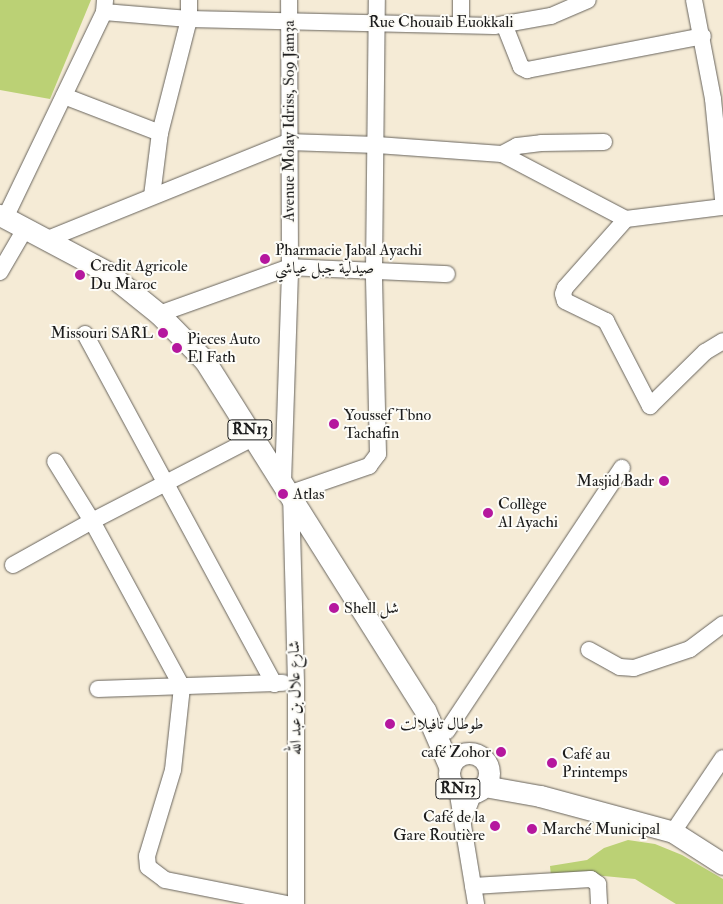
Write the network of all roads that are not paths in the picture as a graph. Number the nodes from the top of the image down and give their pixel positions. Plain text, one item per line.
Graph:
1 (189, 0) edge
2 (289, 0) edge
3 (377, 0) edge
4 (461, 0) edge
5 (588, 0) edge
6 (694, 0) edge
7 (105, 6) edge
8 (189, 19) junction
9 (289, 21) junction
10 (377, 22) junction
11 (504, 24) junction
12 (461, 25) junction
13 (703, 36) junction
14 (64, 96) junction
15 (160, 133) junction
16 (288, 142) junction
17 (604, 142) dead end
18 (377, 144) junction
19 (502, 154) junction
20 (723, 191) edge
21 (152, 196) junction
22 (723, 207) edge
23 (2, 216) edge
24 (626, 219) junction
25 (25, 229) junction
26 (48, 239) junction
27 (290, 267) junction
28 (374, 271) junction
29 (0, 272) edge
30 (447, 274) dead end
31 (159, 314) junction
32 (85, 334) dead end
33 (723, 341) edge
34 (255, 437) junction
35 (55, 461) dead end
36 (622, 468) dead end
37 (168, 482) junction
38 (287, 488) junction
39 (92, 522) junction
40 (13, 565) dead end
41 (723, 624) edge
42 (589, 650) dead end
43 (296, 683) junction
44 (274, 684) junction
45 (182, 687) junction
46 (98, 690) dead end
47 (425, 710) junction
48 (447, 731) junction
49 (468, 753) junction
50 (723, 758) edge
51 (450, 768) junction
52 (476, 784) junction
53 (673, 832) junction
54 (723, 864) edge
55 (473, 886) junction
56 (286, 904) edge
57 (296, 904) edge
58 (476, 904) edge
59 (599, 904) edge

1 - 8 street
2 - 9 street, Avenue Molay Idriss, So9 Jam3a
3 - 10 street
4 - 12 street
5 - 11 street, Rue Chouaib Euokkali
6 - 13 street
7 - 8 street, Rue Chouaib Euokkali
7 - 14 street
8 - 9 street, Rue Chouaib Euokkali
8 - 15 street
9 - 10 street, Rue Chouaib Euokkali
9 - 16 street, Avenue Molay Idriss, So9 Jam3a
10 - 12 street, Rue Chouaib Euokkali
10 - 18 street
11 - 12 street, Rue Chouaib Euokkali
11 - 13 street
13 - 20 street
14 - 15 street
14 - 23 street
15 - 21 street
16 - 18 street
16 - 21 street
16 - 27 street, Avenue Molay Idriss, So9 Jam3a
17 - 19 street
18 - 19 street
18 - 28 street
19 - 24 street
21 - 26 street
22 - 24 street
23 - 25 main road, RN13
24 - 33 street
25 - 26 main road, RN13
25 - 29 street
26 - 31 main road, RN13
27 - 28 street
27 - 31 street
27 - 38 street, Avenue Molay Idriss, So9 Jam3a
28 - 30 street
28 - 38 street
31 - 34 main road, RN13
32 - 37 street
34 - 37 street
34 - 38 main road, RN13
35 - 39 street
36 - 48 street
37 - 39 street
37 - 44 street
38 - 43 street, شارع علال بن عبد الله
38 - 47 main road, RN13
39 - 40 street
39 - 45 street
41 - 42 street
43 - 44 street
43 - 57 street, شارع علال بن عبد الله
44 - 45 street
45 - 46 street
45 - 56 street
47 - 48 main road, RN13
47 - 51 main road, RN13
48 - 49 main road, RN13
49 - 51 main road, RN13
49 - 52 main road, RN13
50 - 53 street
51 - 52 main road, RN13
52 - 53 main road, RN13
52 - 55 street
53 - 54 main road, RN13
55 - 58 street
55 - 59 street

